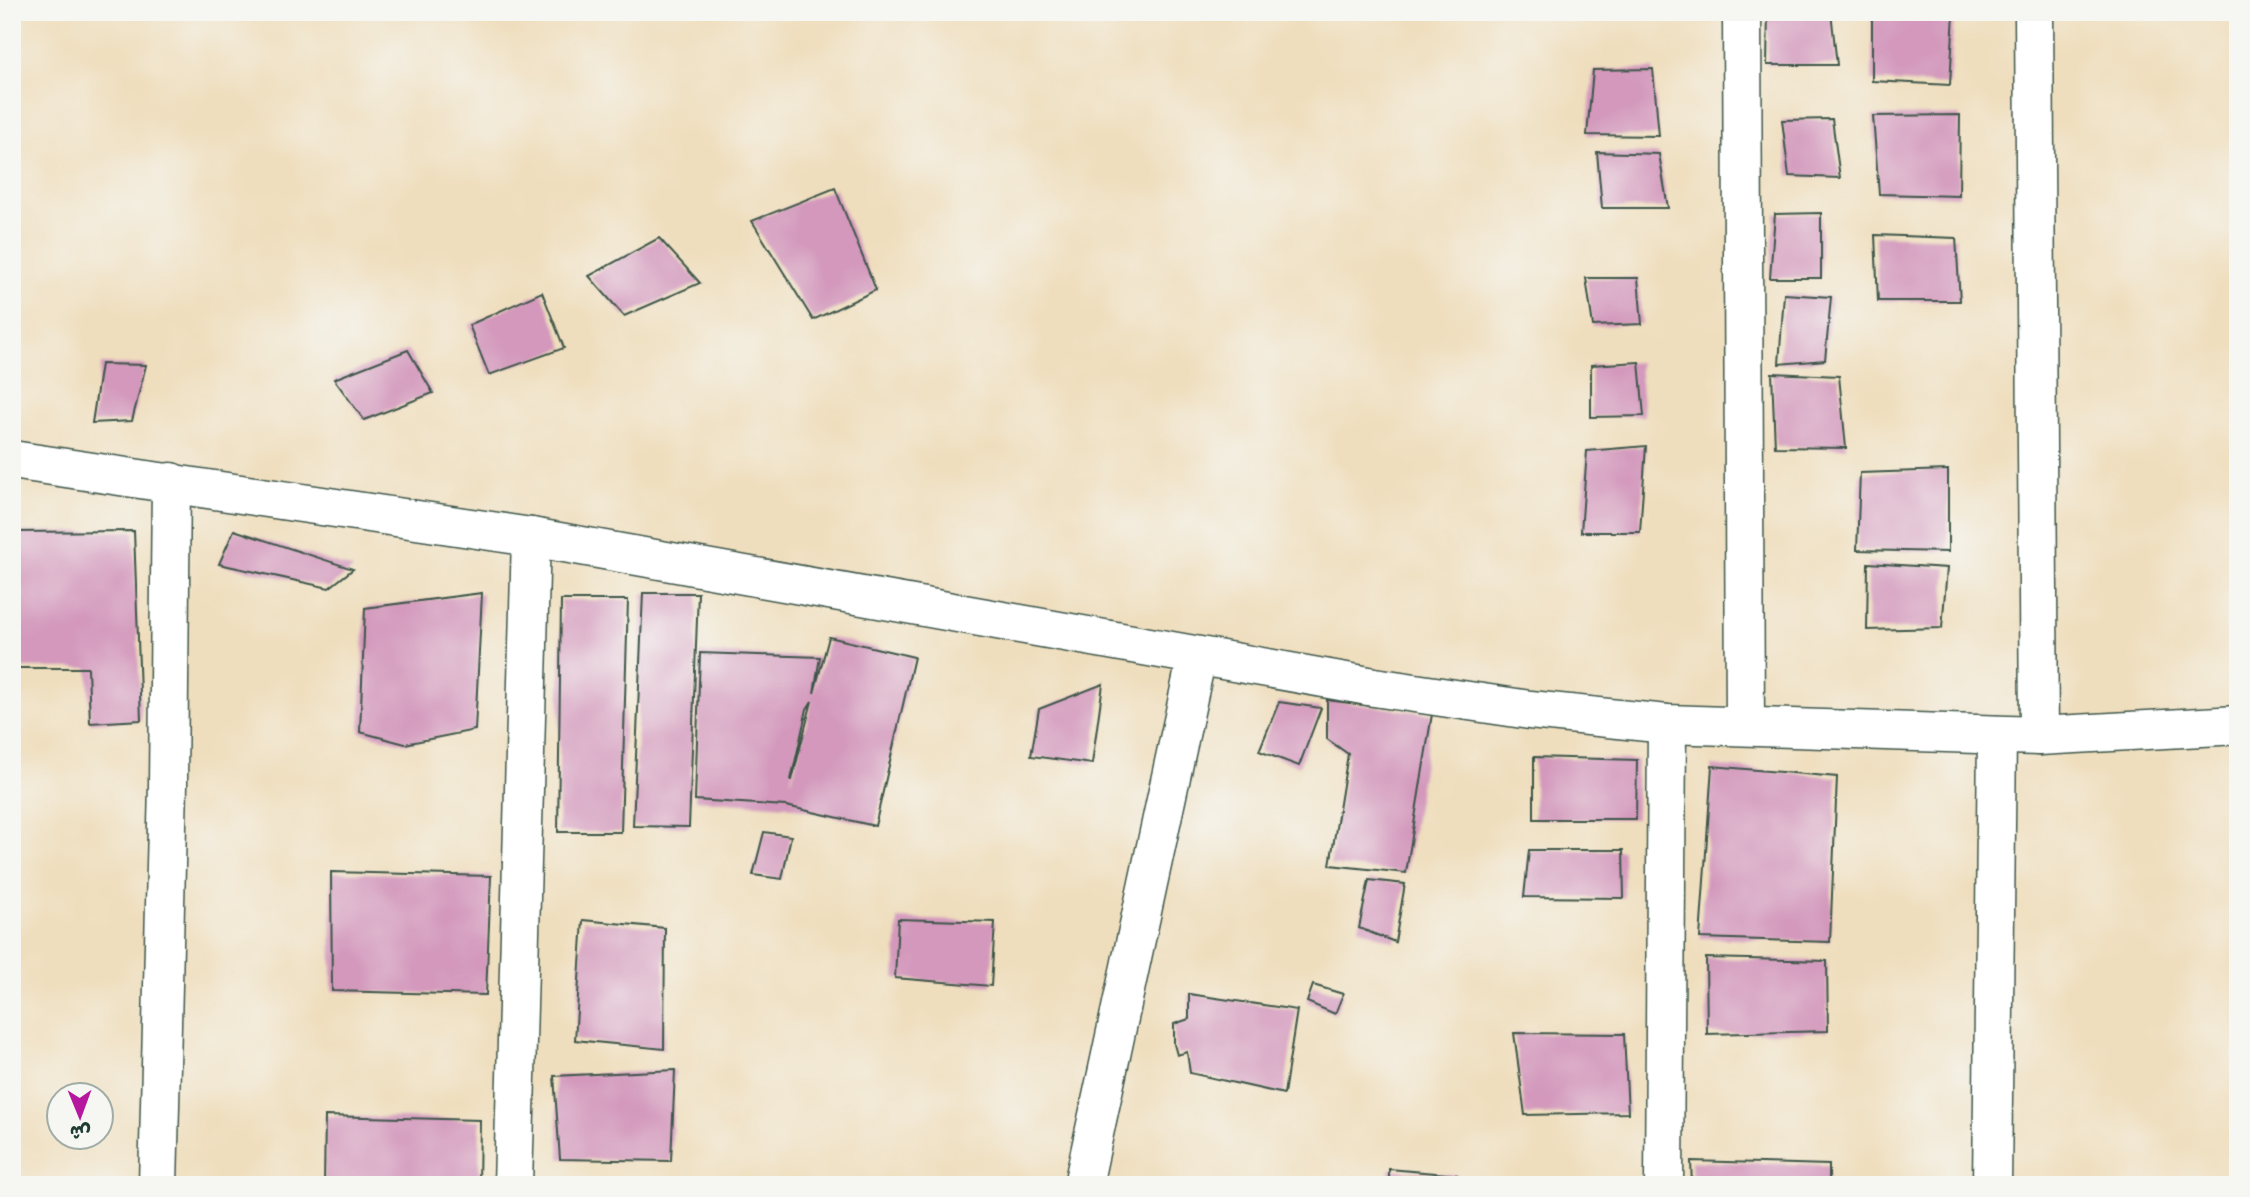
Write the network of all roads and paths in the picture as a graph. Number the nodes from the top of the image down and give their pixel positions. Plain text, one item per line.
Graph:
1 (1742, 12) edge
2 (2034, 12) edge
3 (12, 460) edge
4 (171, 482) junction
5 (531, 537) junction
6 (1197, 656) junction
7 (1667, 724) junction
8 (2238, 725) edge
9 (1745, 726) junction
10 (1997, 735) junction
11 (2039, 736) junction
12 (158, 1185) edge
13 (513, 1185) edge
14 (1083, 1185) edge
15 (1664, 1185) edge
16 (1992, 1185) edge

1 - 9 street
2 - 11 street
3 - 4 street
4 - 5 street
4 - 12 street
5 - 6 street
5 - 13 street
6 - 7 street
6 - 14 street
7 - 9 street
7 - 15 street
8 - 11 street
9 - 10 street
10 - 11 street
10 - 16 street

